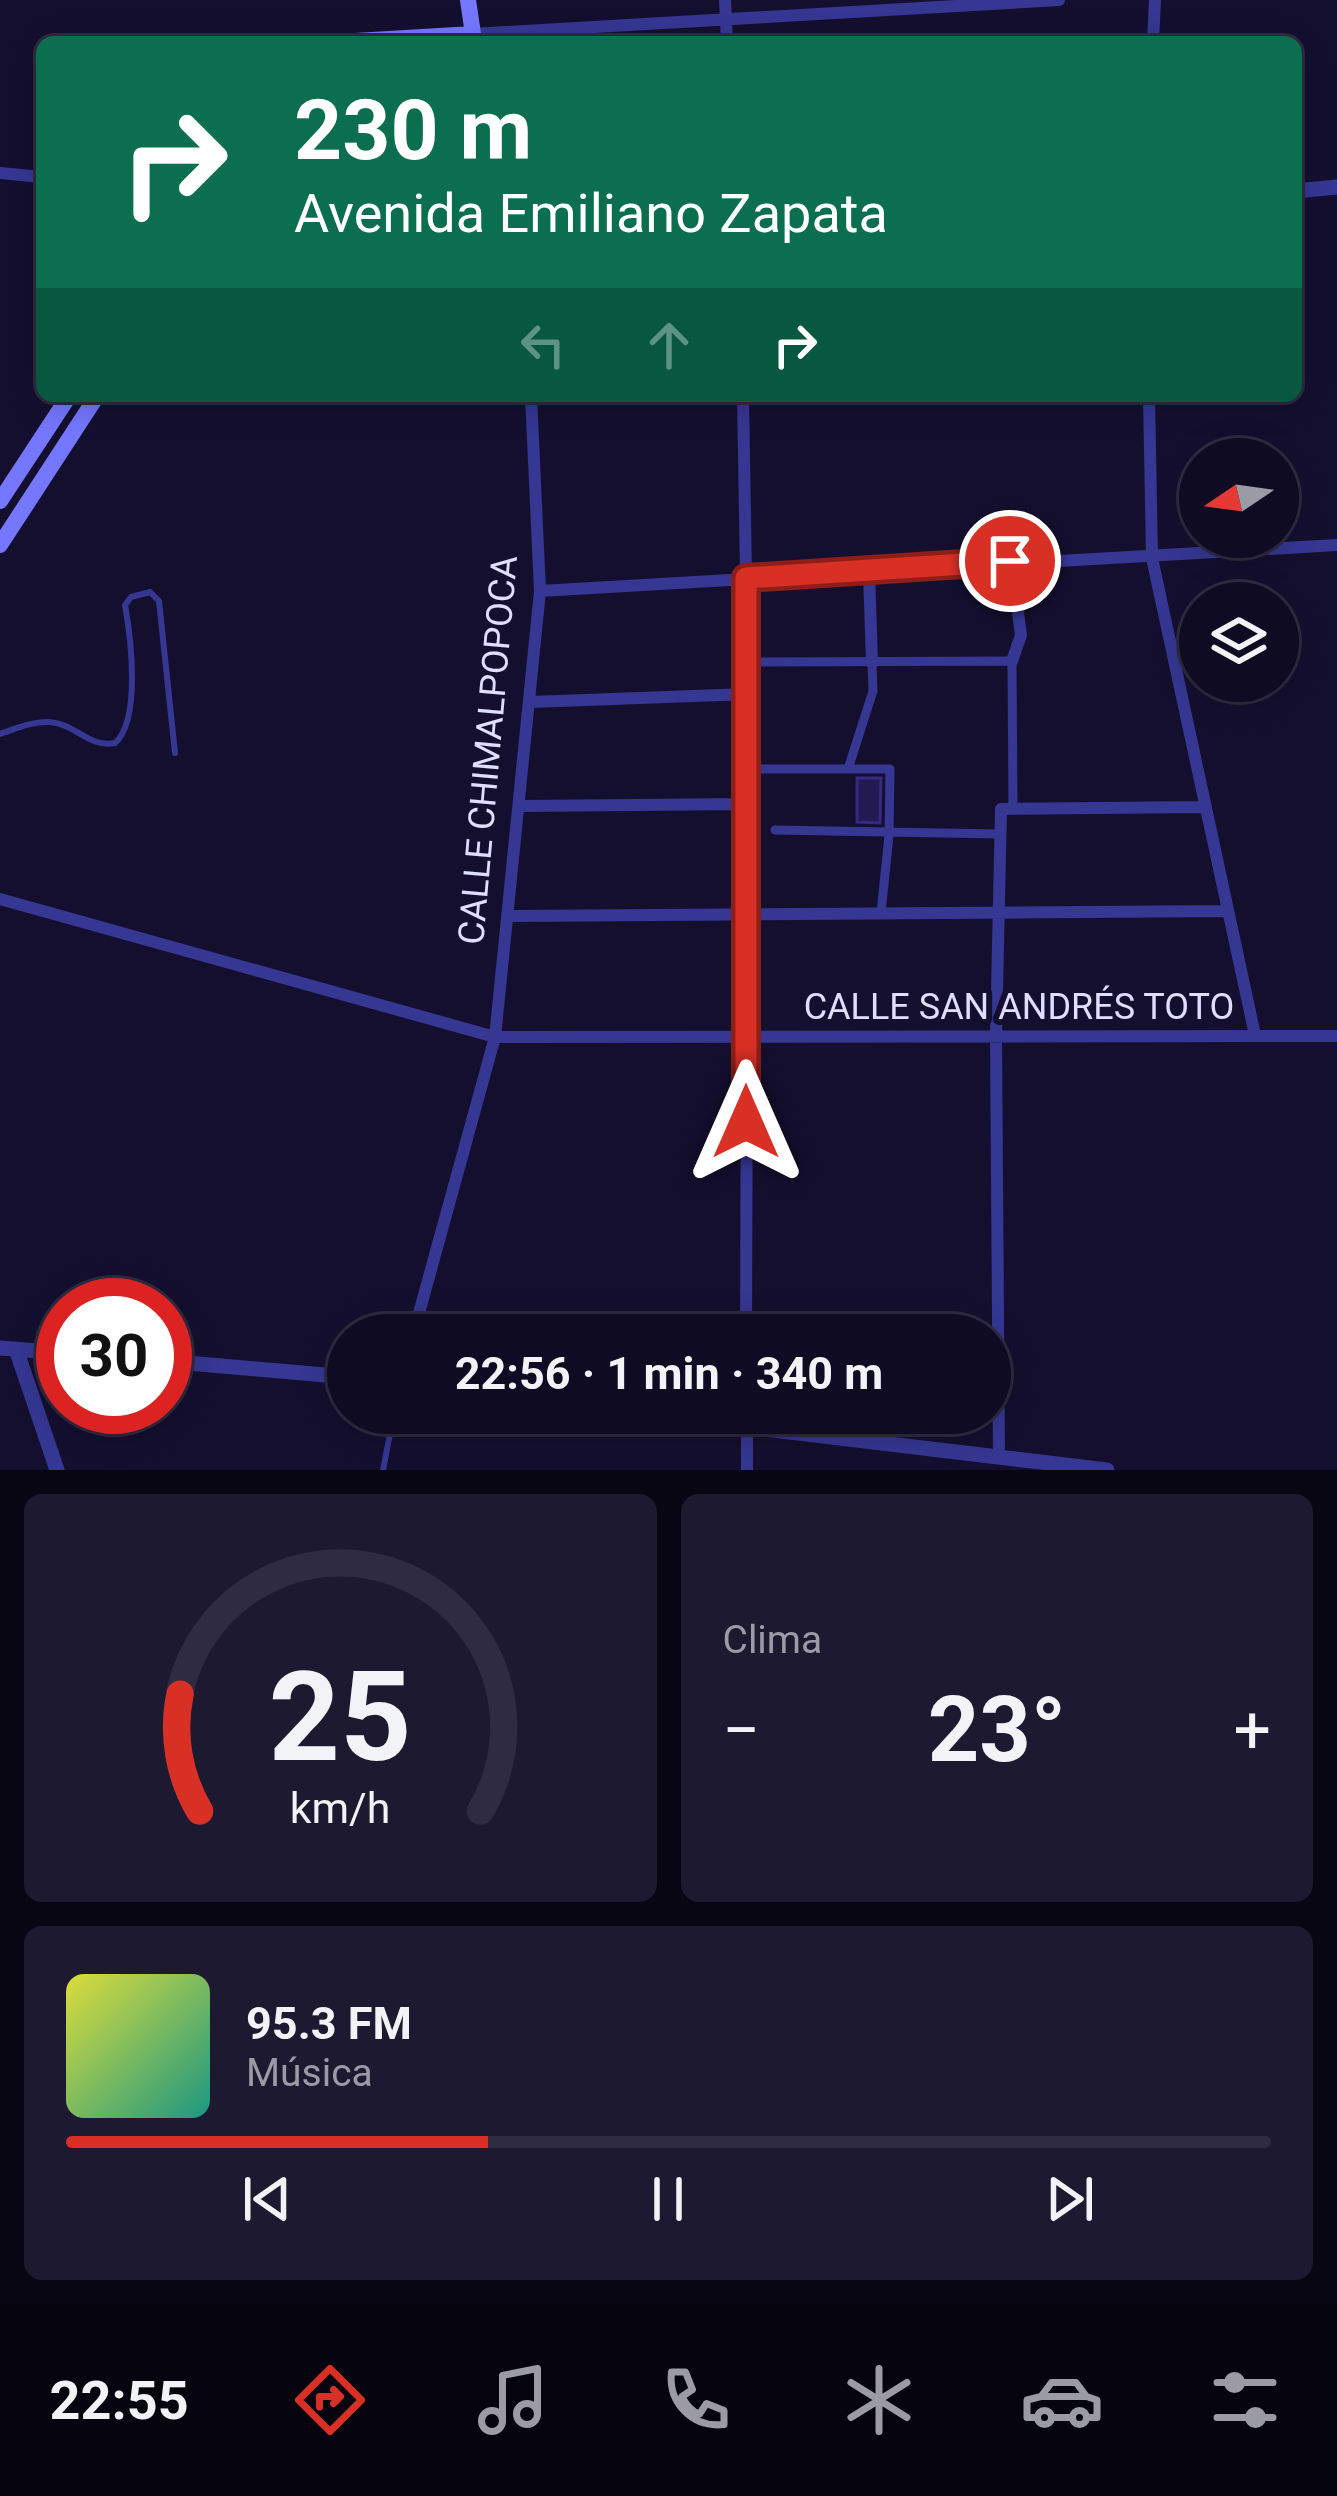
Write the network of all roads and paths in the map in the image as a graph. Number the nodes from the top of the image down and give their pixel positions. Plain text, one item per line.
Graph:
1 (468, 0) edge
2 (725, 0) edge
3 (1059, 0) edge
4 (1155, 0) edge
5 (726, 20) junction
6 (474, 36) edge
7 (502, 36) edge
8 (727, 36) edge
9 (1153, 36) edge
10 (0, 173) edge
11 (36, 176) edge
12 (1337, 187) edge
13 (1302, 190) edge
14 (67, 402) edge
15 (93, 402) edge
16 (531, 402) edge
17 (743, 402) edge
18 (1149, 402) edge
19 (27, 459) junction
20 (47, 473) junction
21 (0, 501) edge
22 (1337, 544) edge
23 (0, 545) edge
24 (1152, 558) junction
25 (1010, 561) junction
26 (869, 572) junction
27 (746, 578) junction
28 (540, 591) junction
29 (747, 662) junction
30 (1012, 662) junction
31 (872, 663) junction
32 (748, 694) junction
33 (531, 702) junction
34 (0, 734) edge
35 (175, 753) dead end
36 (746, 769) junction
37 (848, 769) junction
38 (746, 804) junction
39 (520, 806) junction
40 (1203, 807) junction
41 (1012, 809) junction
42 (775, 830) dead end
43 (999, 834) junction
44 (889, 835) junction
45 (0, 899) edge
46 (1228, 911) junction
47 (880, 913) junction
48 (745, 914) junction
49 (998, 914) junction
50 (507, 916) junction
51 (1255, 1035) junction
52 (495, 1036) junction
53 (746, 1036) junction
54 (1337, 1036) edge
55 (996, 1037) junction
56 (419, 1314) edge
57 (746, 1314) edge
58 (8, 1348) edge
59 (192, 1363) edge
60 (327, 1375) edge
61 (390, 1434) edge
62 (747, 1434) edge
63 (838, 1434) edge
64 (999, 1457) junction
65 (56, 1467) edge
66 (74, 1470) edge
67 (383, 1470) edge
68 (747, 1470) edge
69 (1107, 1470) edge

1 - 6 main road
2 - 5 street
3 - 5 street
4 - 9 street
5 - 7 street
5 - 8 street
10 - 11 street
12 - 13 street
14 - 19 main road
15 - 20 main road
16 - 28 street, CALLE CHIMALPOPOCA
17 - 27 street
18 - 24 street
19 - 20 street
19 - 21 main road
20 - 23 main road
22 - 24 street
24 - 25 street
24 - 40 street
25 - 26 street
25 - 30 street
26 - 27 street
26 - 31 street
27 - 28 street
27 - 29 street
28 - 33 street, CALLE CHIMALPOPOCA
29 - 31 street
29 - 32 street
30 - 31 street
30 - 41 street
31 - 37 street
32 - 33 street
32 - 36 street
33 - 39 street, CALLE CHIMALPOPOCA
34 - 35 lane
36 - 37 street
36 - 38 street
37 - 44 street
38 - 39 street
38 - 48 street
39 - 50 street, CALLE CHIMALPOPOCA
40 - 41 street
40 - 46 street
41 - 43 street
42 - 44 street
43 - 44 street
43 - 49 street
44 - 47 street
45 - 52 street, CALLE SAN ANDRÉS TOTO
46 - 49 street
46 - 51 street
47 - 48 street
47 - 49 street
48 - 50 street
48 - 53 street
49 - 55 street
50 - 52 street, CALLE CHIMALPOPOCA
51 - 54 street, CALLE SAN ANDRÉS TOTO
51 - 55 street, CALLE SAN ANDRÉS TOTO
52 - 53 street, CALLE SAN ANDRÉS TOTO
52 - 56 street, CALLE CHIMALPOPOCA
53 - 55 street, CALLE SAN ANDRÉS TOTO
53 - 57 street
55 - 64 street
58 - 65 street
59 - 60 street
61 - 67 lane
62 - 68 street
63 - 64 street
64 - 69 street
65 - 66 lane

